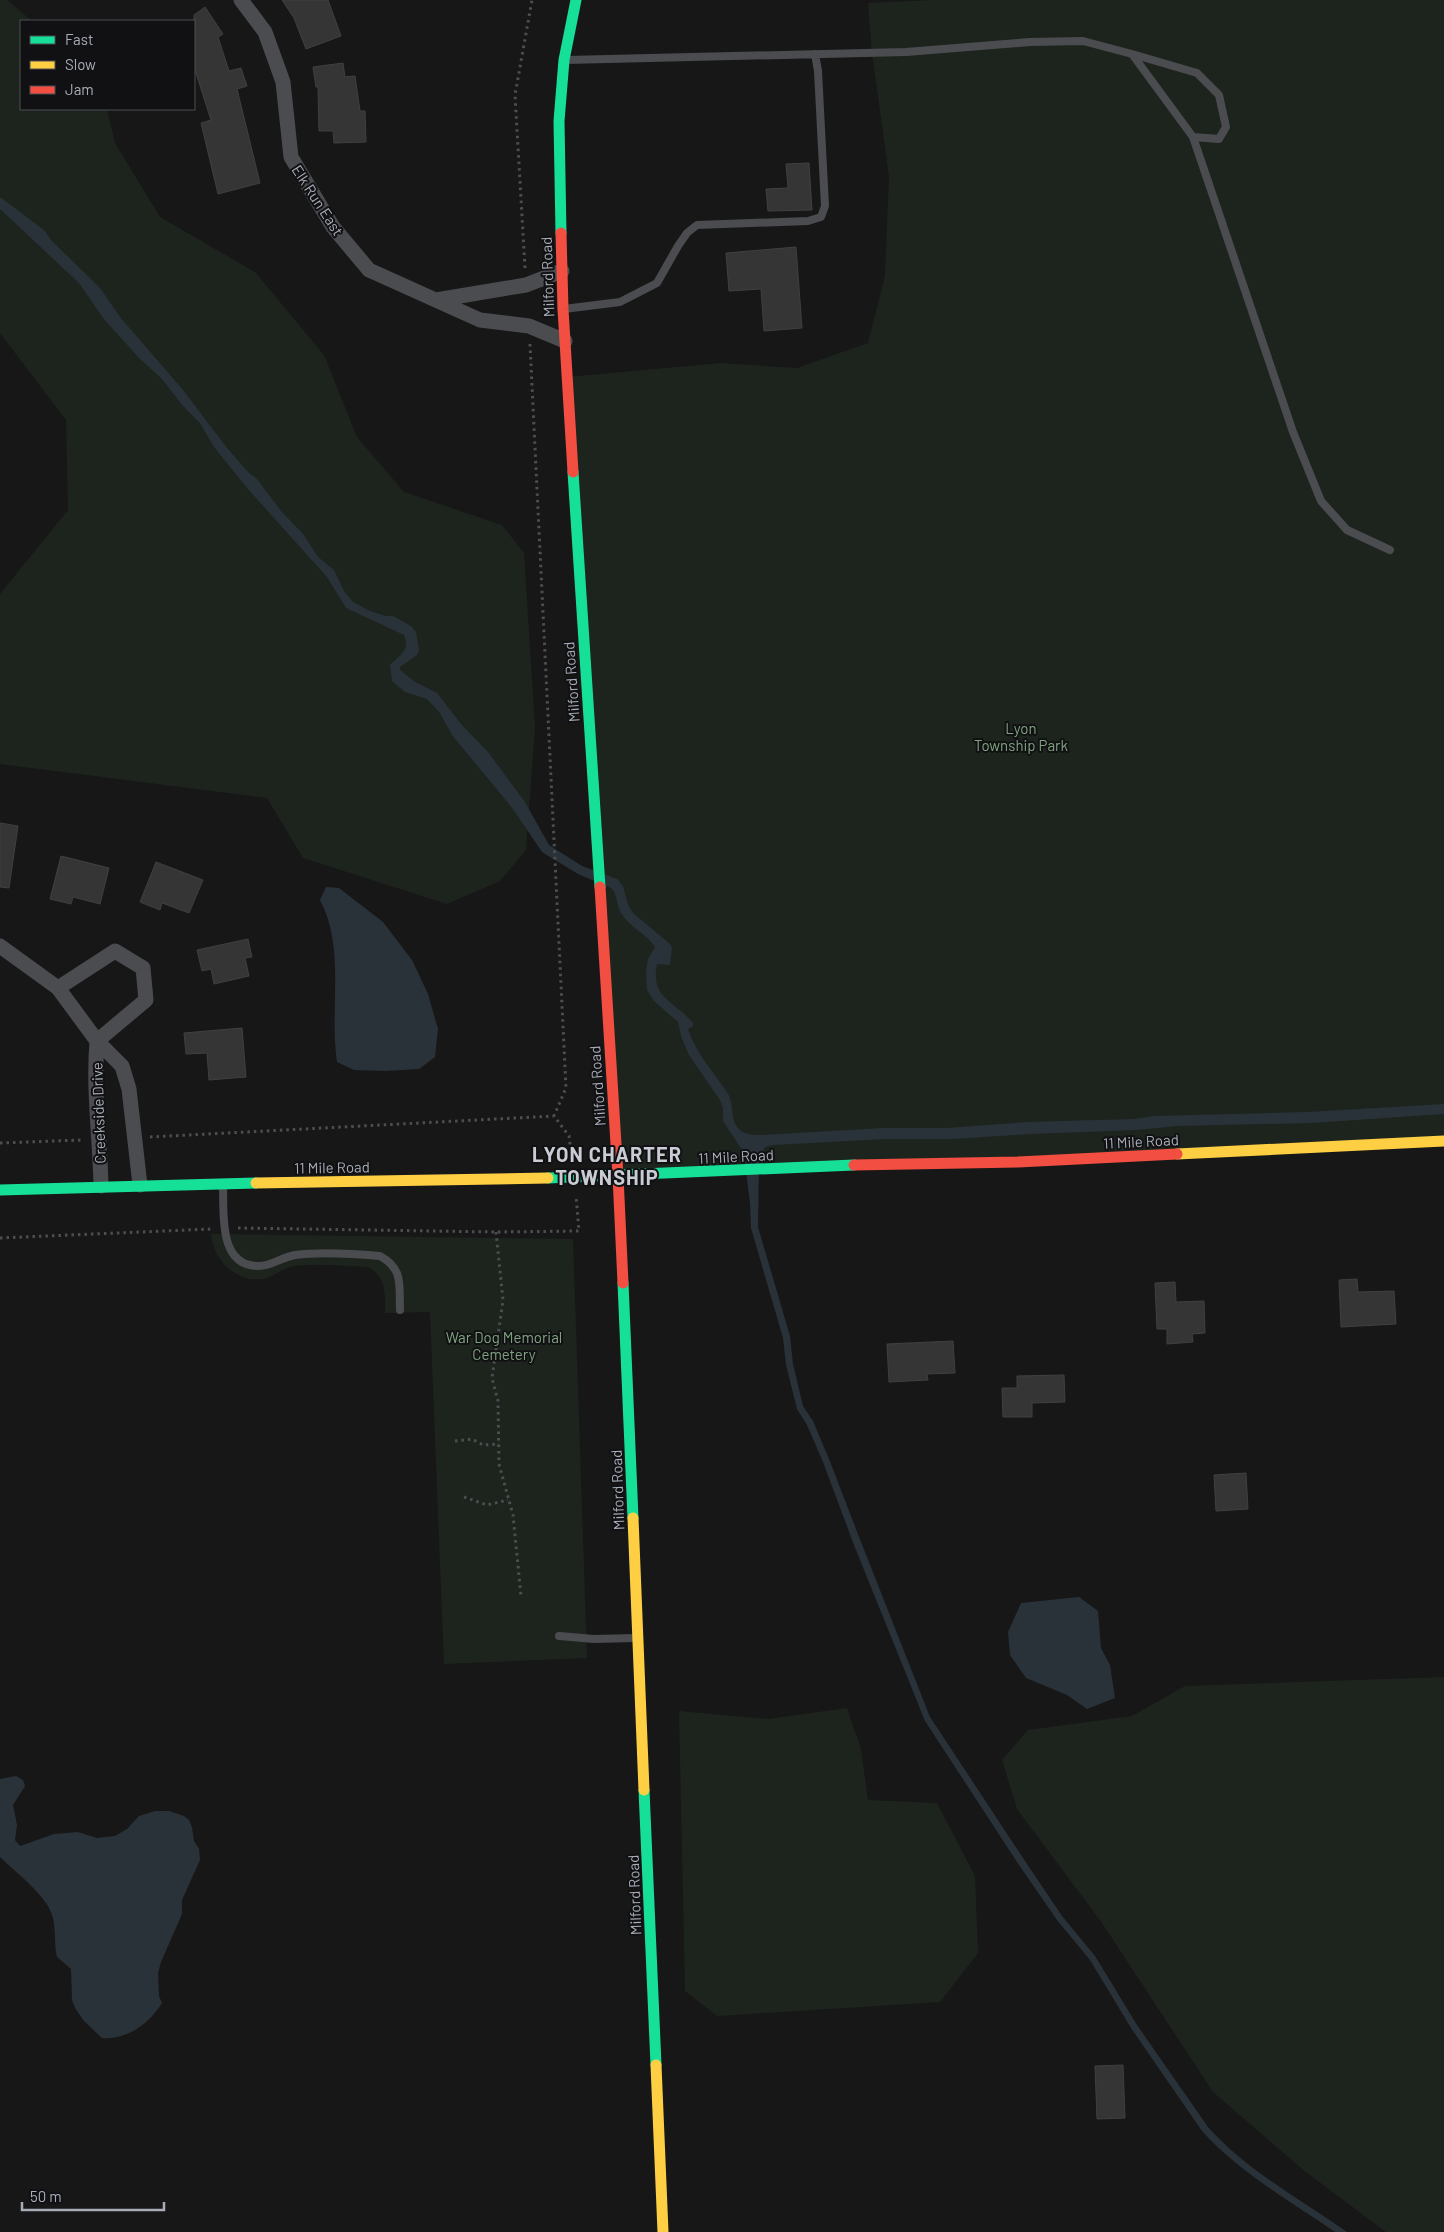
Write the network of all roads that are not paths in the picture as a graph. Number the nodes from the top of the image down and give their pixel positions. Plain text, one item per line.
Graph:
1 (241, 0) edge
2 (576, 0) edge
3 (815, 54) junction
4 (1132, 54) junction
5 (564, 60) junction
6 (1192, 136) junction
7 (562, 270) junction
8 (436, 300) junction
9 (563, 309) junction
10 (566, 341) junction
11 (1390, 550) dead end
12 (0, 946) edge
13 (58, 988) junction
14 (97, 1041) junction
15 (1444, 1141) edge
16 (618, 1176) junction
17 (222, 1184) junction
18 (140, 1185) junction
19 (101, 1186) junction
20 (0, 1190) edge
21 (400, 1310) dead end
22 (559, 1636) dead end
23 (638, 1638) junction
24 (663, 2232) edge

1 - 8 street, Elk Run East
2 - 5 street, Milford Road
3 - 4 lane
3 - 5 lane
3 - 9 lane
4 - 6 lane
4 - 6 lane
5 - 7 street, Milford Road
6 - 11 lane
7 - 8 street
7 - 9 street, Milford Road
8 - 10 street, Elk Run East
9 - 10 street, Milford Road
10 - 16 street, Milford Road
12 - 13 street, Creekside Drive
13 - 14 street, Creekside Drive
13 - 14 street, Creekside Drive
14 - 18 street, Creekside Drive
14 - 19 street, Creekside Drive
15 - 16 street, 11 Mile Road
16 - 17 street, 11 Mile Road
16 - 23 street, Milford Road
17 - 18 street, 11 Mile Road
17 - 21 lane
18 - 19 street, 11 Mile Road
19 - 20 street, 11 Mile Road
22 - 23 lane
23 - 24 street, Milford Road

